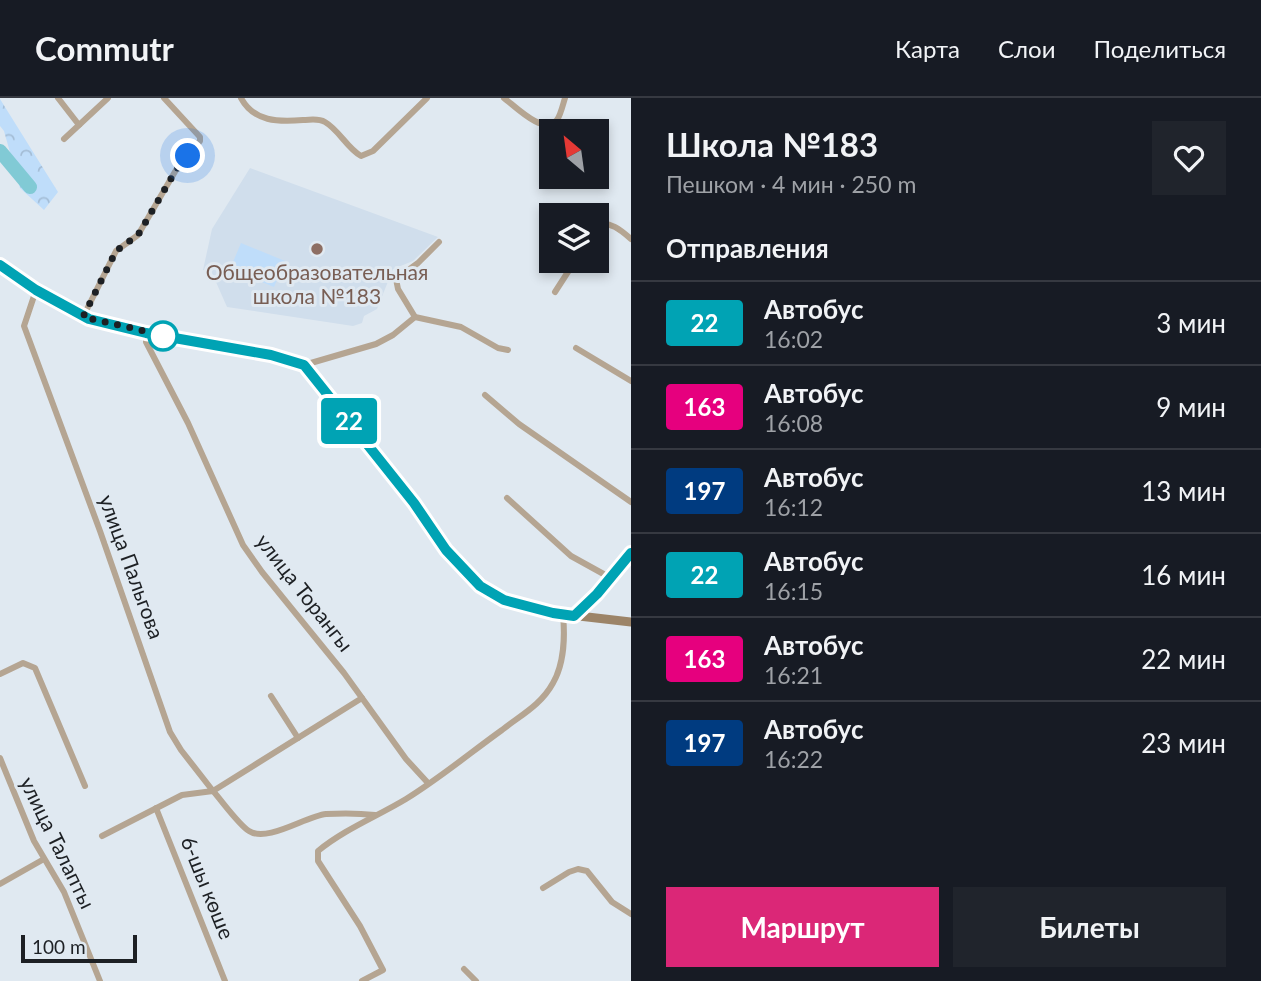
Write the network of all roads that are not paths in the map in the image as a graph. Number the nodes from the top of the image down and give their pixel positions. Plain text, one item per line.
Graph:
1 (58, 98) edge
2 (108, 98) edge
3 (164, 98) edge
4 (427, 98) edge
5 (504, 98) edge
6 (565, 98) edge
7 (244, 99) edge
8 (79, 125) junction
9 (64, 139) dead end
10 (609, 224) edge
11 (631, 239) edge
12 (439, 242) dead end
13 (0, 265) edge
14 (567, 273) edge
15 (36, 290) junction
16 (555, 292) dead end
17 (83, 317) junction
18 (415, 317) junction
19 (146, 333) junction
20 (576, 348) dead end
21 (508, 350) dead end
22 (304, 365) junction
23 (631, 381) edge
24 (485, 395) dead end
25 (508, 498) dead end
26 (631, 502) edge
27 (631, 553) edge
28 (609, 577) junction
29 (563, 615) junction
30 (574, 616) junction
31 (631, 622) edge
32 (0, 674) edge
33 (271, 696) dead end
34 (362, 698) junction
35 (298, 737) junction
36 (0, 758) edge
37 (428, 783) junction
38 (85, 786) dead end
39 (213, 791) junction
40 (156, 808) junction
41 (377, 815) junction
42 (102, 836) dead end
43 (44, 859) junction
44 (0, 884) edge
45 (543, 888) dead end
46 (631, 914) edge
47 (464, 970) dead end
48 (100, 981) edge
49 (225, 981) edge
50 (362, 981) edge
51 (476, 981) edge

1 - 8 street
2 - 8 street
3 - 17 street
4 - 7 street
5 - 6 street
8 - 9 street
10 - 11 street
12 - 18 street
13 - 15 street
14 - 16 street
15 - 17 street
15 - 39 street, улица Пальгова
17 - 19 street
18 - 21 street
18 - 22 street
19 - 22 street
19 - 34 street, улица Торангы
20 - 23 street
22 - 29 street
24 - 26 street
25 - 28 street
27 - 28 street
28 - 30 street
29 - 30 street
29 - 37 street
30 - 31 street
32 - 38 street
33 - 35 street
34 - 35 street
34 - 37 street, улица Торангы
35 - 39 street
36 - 43 street, улица Талапты
37 - 41 street
39 - 40 street
39 - 41 street, улица Пальгова
40 - 42 street
40 - 49 street, 6-шы көше
41 - 50 street
43 - 44 street
43 - 48 street, улица Талапты
45 - 46 street
47 - 51 street

